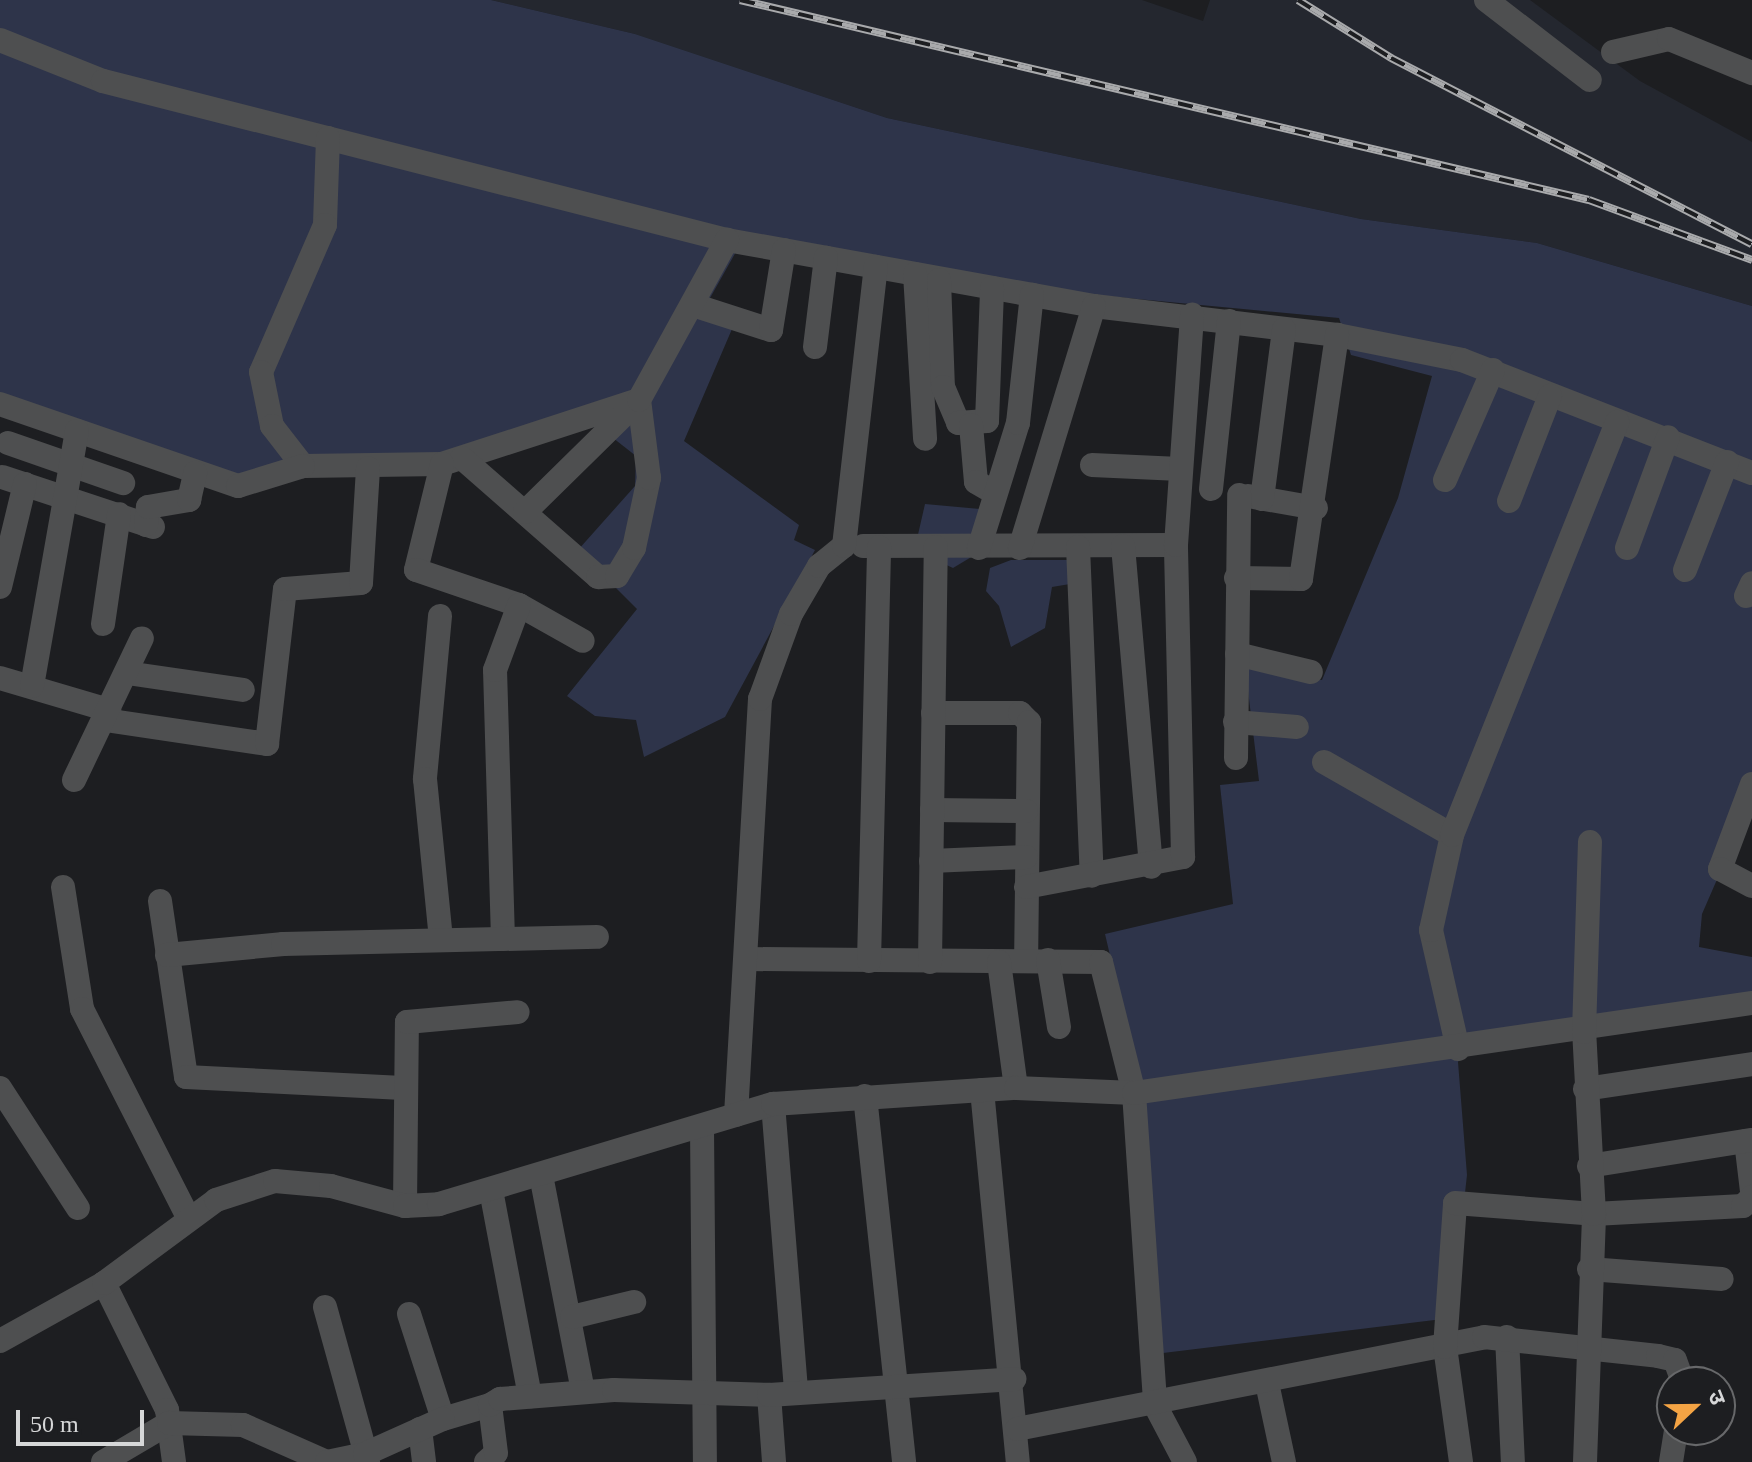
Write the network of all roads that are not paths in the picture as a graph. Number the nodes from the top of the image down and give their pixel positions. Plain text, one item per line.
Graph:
1 (1486, 0) edge
2 (0, 40) edge
3 (1613, 52) dead end
4 (1752, 73) edge
5 (1590, 80) dead end
6 (328, 138) junction
7 (727, 240) junction
8 (784, 250) junction
9 (826, 258) junction
10 (876, 267) junction
11 (927, 277) junction
12 (992, 288) junction
13 (1032, 295) junction
14 (693, 305) junction
15 (1094, 306) junction
16 (1192, 315) junction
17 (1229, 321) junction
18 (1284, 329) junction
19 (1337, 335) junction
20 (815, 347) dead end
21 (1493, 370) junction
22 (1550, 396) junction
23 (639, 400) junction
24 (8, 406) edge
25 (1617, 422) junction
26 (971, 425) junction
27 (77, 431) junction
28 (1668, 437) junction
29 (925, 439) dead end
30 (452, 461) junction
31 (1727, 462) junction
32 (1092, 465) dead end
33 (7, 466) edge
34 (71, 466) junction
35 (303, 466) junction
36 (368, 468) junction
37 (195, 473) junction
38 (1752, 473) edge
39 (1179, 476) junction
40 (1445, 480) dead end
41 (123, 483) dead end
42 (1211, 489) junction
43 (993, 492) junction
44 (1250, 497) junction
45 (66, 498) junction
46 (1509, 501) dead end
47 (1316, 508) junction
48 (525, 512) junction
49 (119, 514) junction
50 (8, 520) edge
51 (1176, 545) junction
52 (844, 546) junction
53 (1123, 546) junction
54 (879, 547) junction
55 (936, 547) junction
56 (1078, 547) junction
57 (979, 548) junction
58 (1020, 548) junction
59 (1627, 548) dead end
60 (1685, 570) dead end
61 (1236, 578) junction
62 (0, 587) edge
63 (519, 605) junction
64 (440, 616) dead end
65 (103, 624) dead end
66 (142, 638) dead end
67 (583, 641) dead end
68 (1237, 654) junction
69 (1311, 672) dead end
70 (127, 673) junction
71 (0, 678) edge
72 (32, 686) junction
73 (243, 690) dead end
74 (933, 713) junction
75 (107, 715) junction
76 (1235, 722) junction
77 (1297, 727) dead end
78 (1236, 758) dead end
79 (1324, 762) dead end
80 (74, 780) dead end
81 (1751, 793) edge
82 (932, 810) junction
83 (1026, 811) junction
84 (1452, 835) junction
85 (1590, 842) dead end
86 (1026, 857) junction
87 (931, 861) junction
88 (1151, 867) junction
89 (1092, 876) junction
90 (1752, 886) edge
91 (63, 887) dead end
92 (1026, 887) junction
93 (160, 901) dead end
94 (597, 937) dead end
95 (441, 938) junction
96 (503, 939) junction
97 (167, 955) junction
98 (748, 959) junction
99 (1037, 960) junction
100 (869, 961) junction
101 (930, 962) junction
102 (999, 962) junction
103 (1752, 1003) edge
104 (518, 1012) dead end
105 (1059, 1027) dead end
106 (1584, 1032) junction
107 (1458, 1049) junction
108 (1752, 1064) edge
109 (0, 1088) edge
110 (403, 1088) junction
111 (1016, 1088) junction
112 (1585, 1089) junction
113 (982, 1090) junction
114 (1134, 1093) junction
115 (865, 1096) junction
116 (773, 1104) junction
117 (736, 1115) junction
118 (702, 1128) junction
119 (1749, 1140) edge
120 (1589, 1166) junction
121 (541, 1175) junction
122 (491, 1190) junction
123 (1752, 1194) edge
124 (405, 1206) junction
125 (78, 1208) dead end
126 (1594, 1214) junction
127 (189, 1219) junction
128 (1589, 1269) junction
129 (1722, 1279) dead end
130 (104, 1283) junction
131 (634, 1302) dead end
132 (325, 1307) dead end
133 (409, 1314) dead end
134 (572, 1317) junction
135 (1507, 1337) junction
136 (0, 1341) edge
137 (1445, 1347) junction
138 (1590, 1350) junction
139 (1677, 1366) edge
140 (1014, 1379) junction
141 (1267, 1383) junction
142 (897, 1385) junction
143 (583, 1392) junction
144 (796, 1393) junction
145 (704, 1394) junction
146 (769, 1395) junction
147 (530, 1396) junction
148 (490, 1405) junction
149 (1155, 1405) junction
150 (169, 1423) junction
151 (432, 1424) junction
152 (1017, 1429) junction
153 (366, 1458) edge
154 (492, 1461) edge
155 (103, 1462) edge
156 (162, 1462) edge
157 (174, 1462) edge
158 (424, 1462) edge
159 (705, 1462) edge
160 (774, 1462) edge
161 (904, 1462) edge
162 (1018, 1462) edge
163 (1185, 1462) edge
164 (1284, 1462) edge
165 (1461, 1462) edge
166 (1513, 1462) edge
167 (1585, 1462) edge

1 - 5 street
2 - 6 street
3 - 4 street
6 - 7 street
6 - 35 street
7 - 8 street
7 - 14 street
8 - 9 street
8 - 14 street
9 - 10 street
9 - 20 street
10 - 11 street
10 - 52 street
11 - 12 street
11 - 26 street
11 - 29 street
12 - 13 street
12 - 26 street
13 - 15 street
13 - 43 street
14 - 23 street
15 - 16 street
15 - 58 street
16 - 17 street
16 - 39 street
17 - 18 street
17 - 42 street
18 - 19 street
18 - 44 street
19 - 21 street
19 - 47 street
21 - 22 street
21 - 40 street
22 - 25 street
22 - 46 street
23 - 30 street
23 - 48 street
23 - 48 street
24 - 27 street
24 - 33 street
25 - 28 street
25 - 84 street
26 - 43 street
27 - 34 street
27 - 37 street
28 - 31 street
28 - 59 street
30 - 36 street
30 - 48 street
30 - 63 street
31 - 38 street
31 - 60 street
32 - 39 street
33 - 34 street
33 - 45 street
33 - 50 street
34 - 41 street
34 - 45 street
35 - 36 street
35 - 37 street
36 - 75 street
37 - 49 street
39 - 42 street
39 - 51 street
42 - 44 street
43 - 57 street
44 - 47 street
44 - 61 street
45 - 49 street
45 - 72 street
47 - 61 street
49 - 65 street
50 - 62 street
51 - 53 street
51 - 88 street
52 - 54 street
52 - 98 street
53 - 56 street
53 - 88 street
54 - 55 street
54 - 100 street
55 - 57 street
55 - 74 street
56 - 58 street
56 - 89 street
57 - 58 street
61 - 68 street
63 - 67 street
63 - 96 street
64 - 95 street
66 - 70 street
68 - 69 street
68 - 76 street
70 - 73 street
70 - 75 street
71 - 72 street
72 - 75 street
74 - 82 street
74 - 83 street
75 - 80 street
76 - 77 street
76 - 78 street
79 - 84 street
81 - 90 street
82 - 83 street
82 - 87 street
83 - 86 street
84 - 107 street
85 - 106 street
86 - 87 street
86 - 92 street
87 - 101 street
88 - 89 street
89 - 92 street
91 - 127 street
92 - 99 street
93 - 97 street
94 - 96 street
95 - 96 street
95 - 97 street
97 - 110 street
98 - 100 street
98 - 117 street
99 - 102 street
99 - 105 street
99 - 114 street
100 - 101 street
101 - 102 street
102 - 111 street
103 - 106 street
104 - 110 street
106 - 107 street
106 - 112 street
107 - 114 street
108 - 112 street
109 - 125 street
110 - 124 street
111 - 113 street
111 - 114 street
112 - 120 street
113 - 115 street
113 - 140 street
114 - 149 street
115 - 116 street
115 - 142 street
116 - 117 street
116 - 144 street
117 - 118 street
118 - 121 street
118 - 145 street
119 - 120 street
119 - 123 street
120 - 126 street
121 - 122 street
121 - 134 street
122 - 124 street
122 - 147 street
123 - 126 street
124 - 127 street
126 - 128 street
126 - 137 street
127 - 130 street
128 - 129 street
128 - 138 street
130 - 136 street
130 - 150 street
131 - 134 street
132 - 153 street
133 - 151 street
134 - 143 street
135 - 137 street
135 - 138 street
135 - 166 street
137 - 141 street
137 - 165 street
138 - 139 street
138 - 167 street
140 - 142 street
140 - 152 street
141 - 149 street
141 - 164 street
142 - 144 street
142 - 161 street
143 - 145 street
143 - 147 street
144 - 146 street
145 - 146 street
145 - 159 street
146 - 160 street
147 - 148 street
148 - 151 street
148 - 154 street
149 - 152 street
149 - 163 street
150 - 153 street
150 - 155 street
150 - 156 street
150 - 157 street
151 - 153 street
151 - 158 street
152 - 162 street

